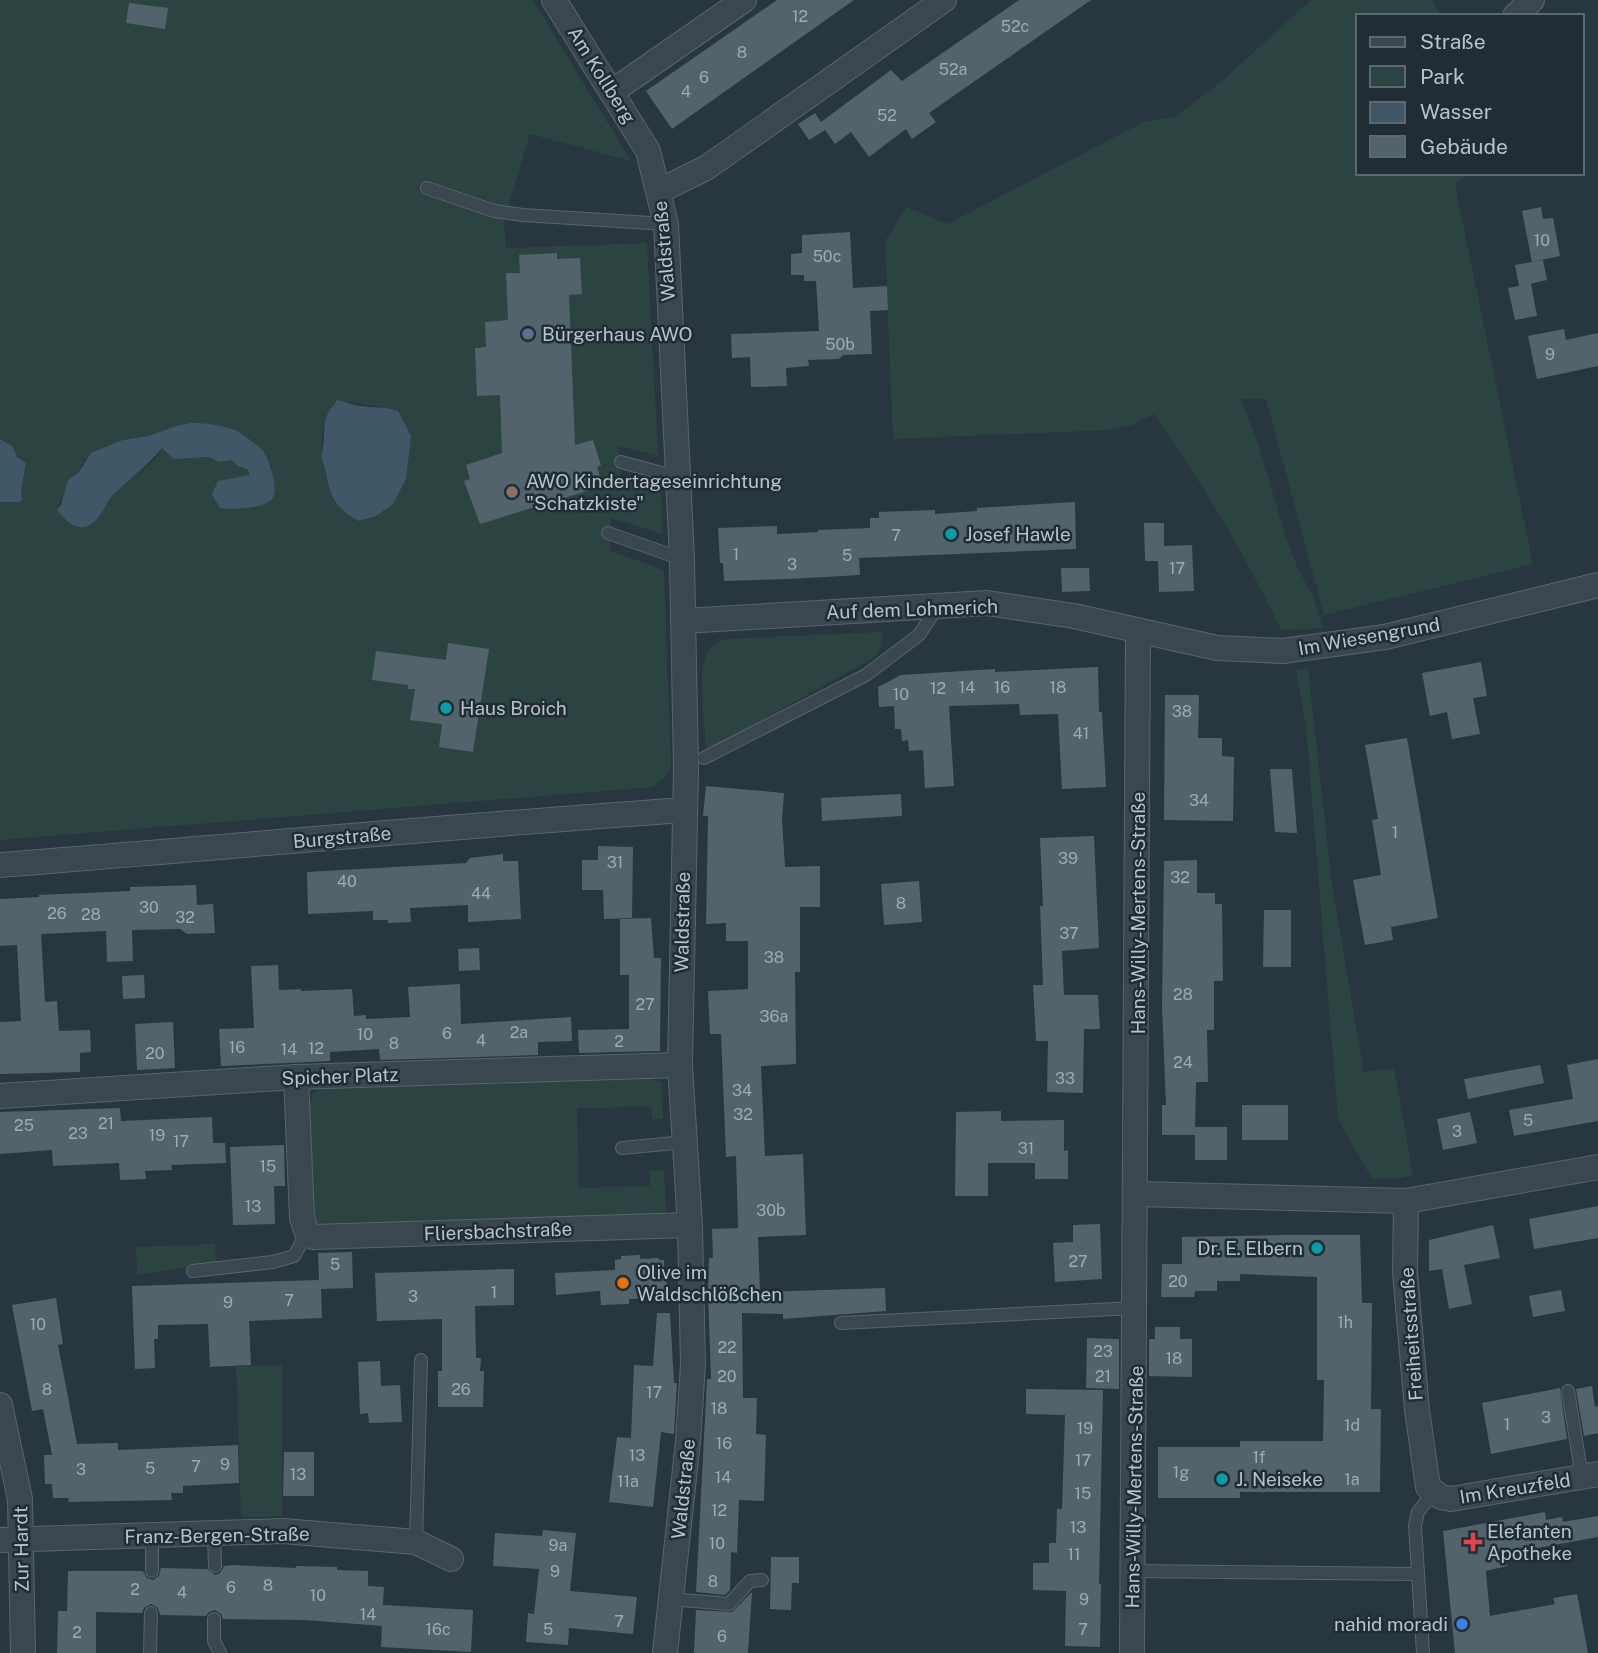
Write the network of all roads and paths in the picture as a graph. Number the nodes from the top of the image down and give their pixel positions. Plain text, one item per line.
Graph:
1 (554, 0) edge
2 (744, 0) edge
3 (944, 0) edge
4 (1532, 0) edge
5 (1517, 14) edge
6 (613, 91) junction
7 (648, 151) joint
8 (427, 188) dead end
9 (659, 191) junction
10 (666, 224) junction
11 (621, 462) dead end
12 (680, 478) junction
13 (608, 533) dead end
14 (682, 559) junction
15 (1598, 585) edge
16 (938, 606) junction
17 (684, 621) junction
18 (1138, 632) junction
19 (704, 758) dead end
20 (684, 810) junction
21 (0, 864) edge
22 (680, 1065) junction
23 (296, 1077) junction
24 (0, 1096) edge
25 (685, 1142) junction
26 (622, 1147) dead end
27 (1598, 1167) edge
28 (1136, 1194) junction
29 (1406, 1201) junction
30 (690, 1226) junction
31 (307, 1233) junction
32 (192, 1271) dead end
33 (1135, 1308) junction
34 (841, 1323) dead end
35 (421, 1360) dead end
36 (1568, 1391) dead end
37 (0, 1405) edge
38 (1590, 1475) edge
39 (1433, 1493) junction
40 (214, 1535) junction
41 (152, 1536) junction
42 (10, 1539) edge
43 (416, 1542) junction
44 (451, 1559) dead end
45 (215, 1566) dead end
46 (152, 1571) dead end
47 (1132, 1571) junction
48 (1417, 1574) junction
49 (762, 1580) dead end
50 (671, 1599) junction
51 (151, 1613) dead end
52 (214, 1619) dead end
53 (23, 1653) edge
54 (150, 1653) edge
55 (220, 1653) edge
56 (665, 1653) edge
57 (1132, 1653) edge
58 (1423, 1653) edge

1 - 6 street, Am Kollberg
2 - 6 street
3 - 9 street, Waldstraße
4 - 5 street
6 - 7 street, Am Kollberg
7 - 9 street, Waldstraße
8 - 10 lane
9 - 10 street, Waldstraße
10 - 12 street, Waldstraße
11 - 12 lane
12 - 14 street, Waldstraße
13 - 14 lane
14 - 17 street, Waldstraße
15 - 18 street, Im Wiesengrund
16 - 17 street, Auf dem Lohmerich
16 - 18 street, Auf dem Lohmerich
16 - 19 lane
17 - 20 street, Waldstraße
18 - 28 street, Hans-Willy-Mertens-Straße
20 - 21 street, Burgstraße
20 - 22 street, Waldstraße
22 - 23 street, Spicher Platz
22 - 25 street, Waldstraße
23 - 24 street, Spicher Platz
23 - 31 street
25 - 26 lane
25 - 30 street, Waldstraße
27 - 29 street
28 - 29 street
28 - 33 street, Hans-Willy-Mertens-Straße
29 - 39 street, Freiheitsstraße
30 - 31 street, Fliersbachstraße
30 - 50 street, Waldstraße
31 - 32 lane
33 - 34 lane
33 - 47 street, Hans-Willy-Mertens-Straße
35 - 43 lane
36 - 38 lane
37 - 42 street, Zur Hardt
38 - 39 street, Im Kreuzfeld
39 - 48 lane
40 - 41 street, Franz-Bergen-Straße
40 - 43 street, Franz-Bergen-Straße
40 - 45 lane
41 - 42 street, Franz-Bergen-Straße
41 - 46 lane
42 - 53 street, Zur Hardt
43 - 44 street, Franz-Bergen-Straße
47 - 48 lane
47 - 57 street, Hans-Willy-Mertens-Straße
48 - 58 lane
49 - 50 lane
50 - 56 street, Waldstraße
51 - 54 lane
52 - 55 lane

